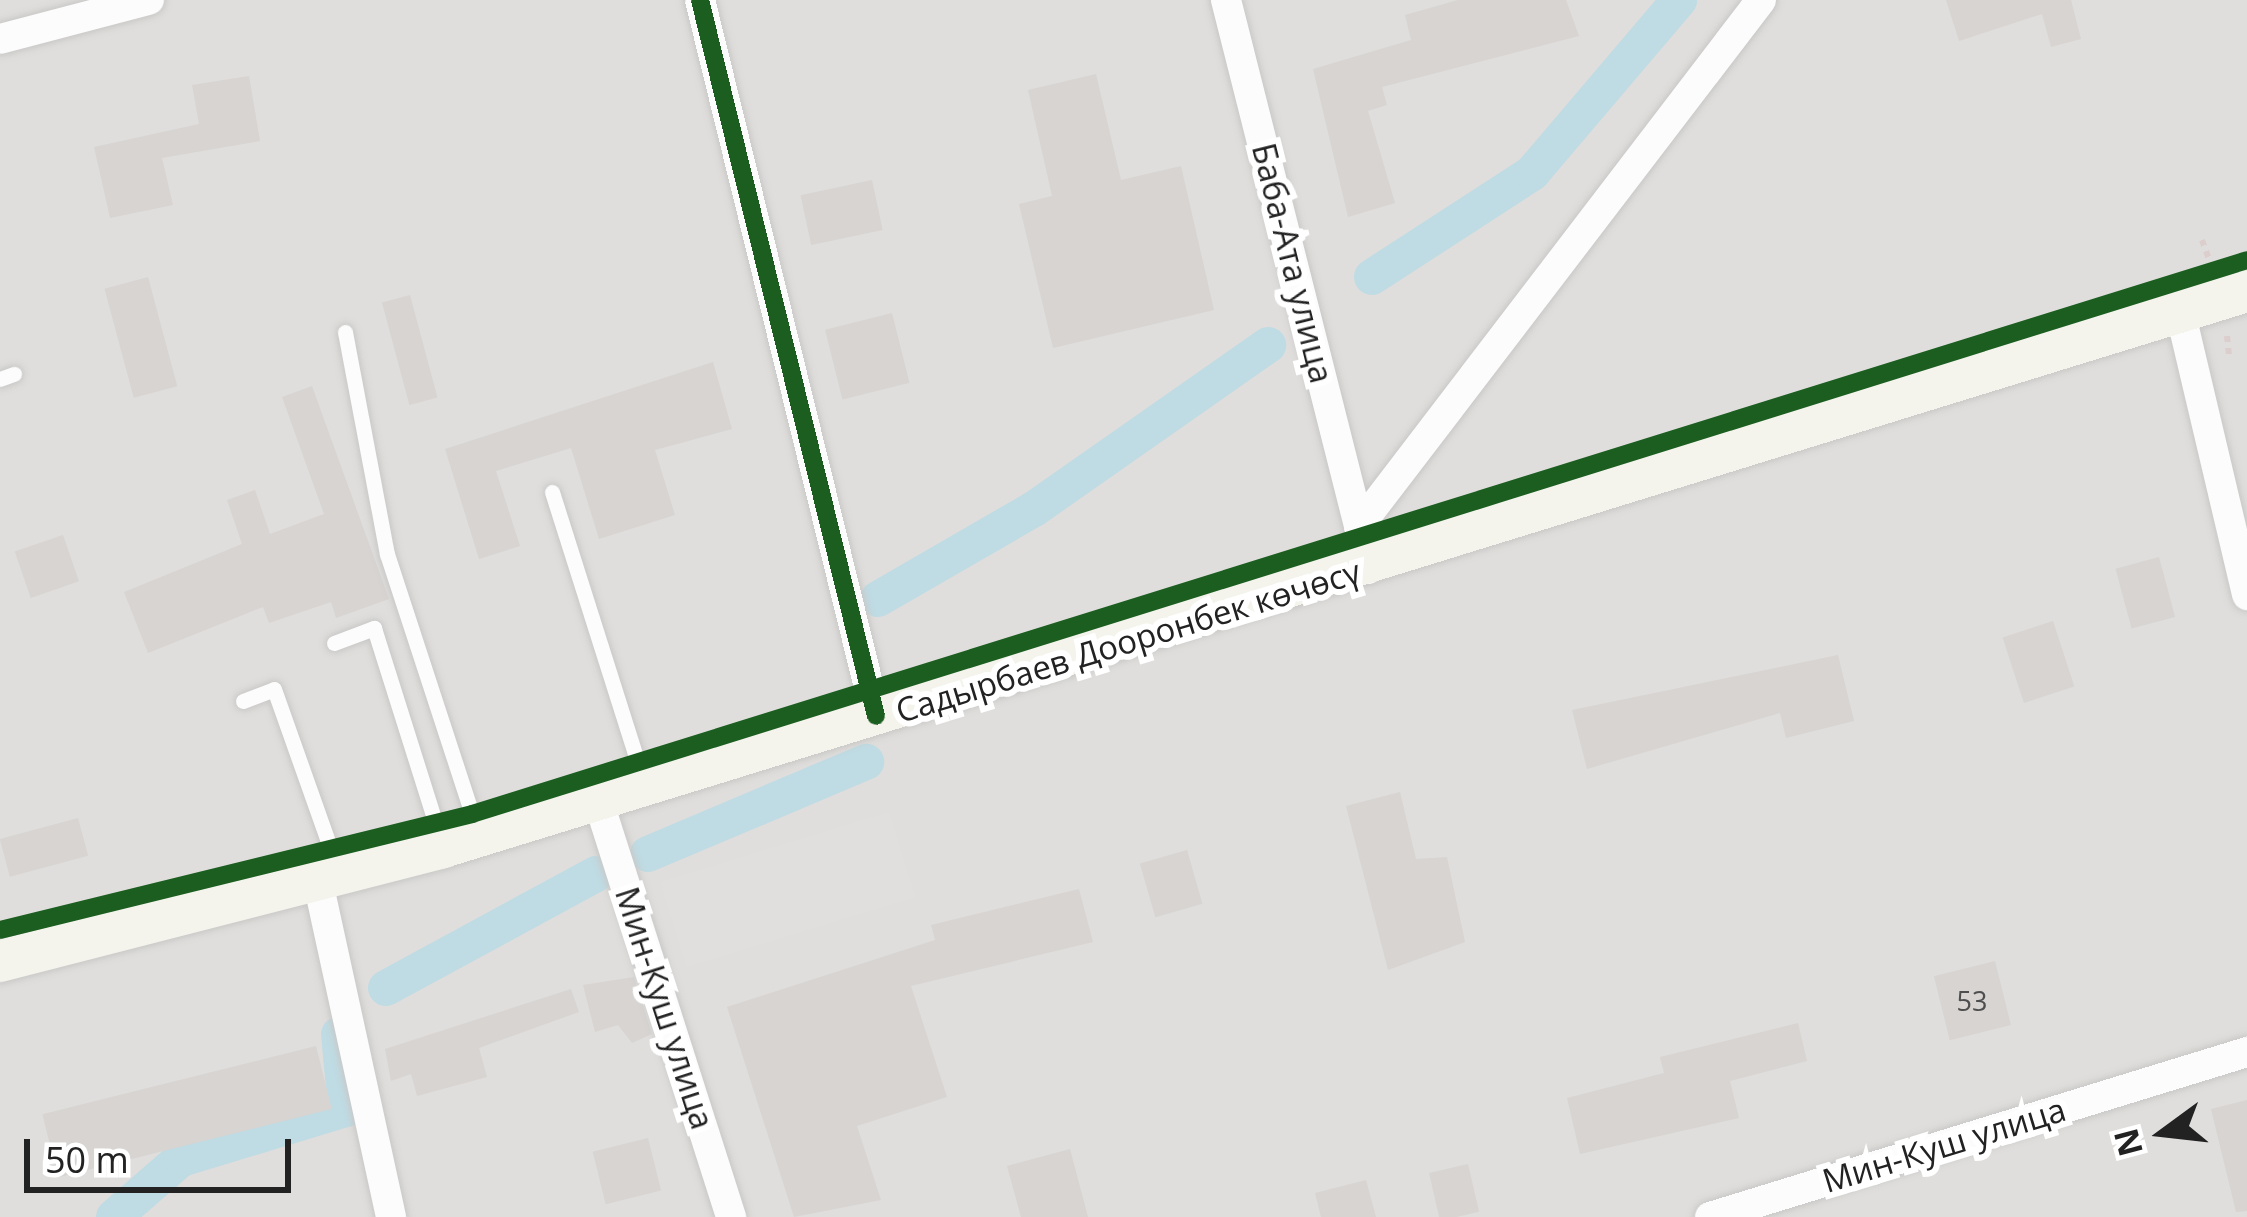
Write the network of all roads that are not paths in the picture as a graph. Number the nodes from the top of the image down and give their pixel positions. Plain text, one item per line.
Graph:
1 (149, 0) edge
2 (700, 0) edge
3 (1226, 0) edge
4 (1760, 0) edge
5 (0, 39) edge
6 (2238, 278) edge
7 (2185, 295) junction
8 (345, 332) dead end
9 (552, 492) dead end
10 (1359, 526) junction
11 (1368, 569) junction
12 (2247, 595) edge
13 (334, 643) dead end
14 (243, 701) dead end
15 (877, 716) junction
16 (644, 782) junction
17 (598, 800) junction
18 (461, 841) junction
19 (329, 879) junction
20 (0, 961) edge
21 (2247, 1052) edge
22 (391, 1217) edge
23 (731, 1217) edge
24 (1710, 1217) edge

1 - 5 street
2 - 15 street
3 - 10 street, Баба-Ата улица
4 - 10 street
6 - 7 main road, Садырбаев Дооронбек көчөсү
7 - 11 main road, Садырбаев Дооронбек көчөсү
7 - 12 street
8 - 18 lane
9 - 16 lane
10 - 11 street, Баба-Ата улица
11 - 15 main road, Садырбаев Дооронбек көчөсү
13 - 18 lane
14 - 19 lane
15 - 16 main road, Садырбаев Дооронбек көчөсү
16 - 17 main road, Садырбаев Дооронбек көчөсү
17 - 18 main road, Садырбаев Дооронбек көчөсү
17 - 23 street, Мин-Куш улица
18 - 19 main road, Садырбаев Дооронбек көчөсү
19 - 20 main road, Садырбаев Дооронбек көчөсү
19 - 22 street
21 - 24 street, Мин-Куш улица

